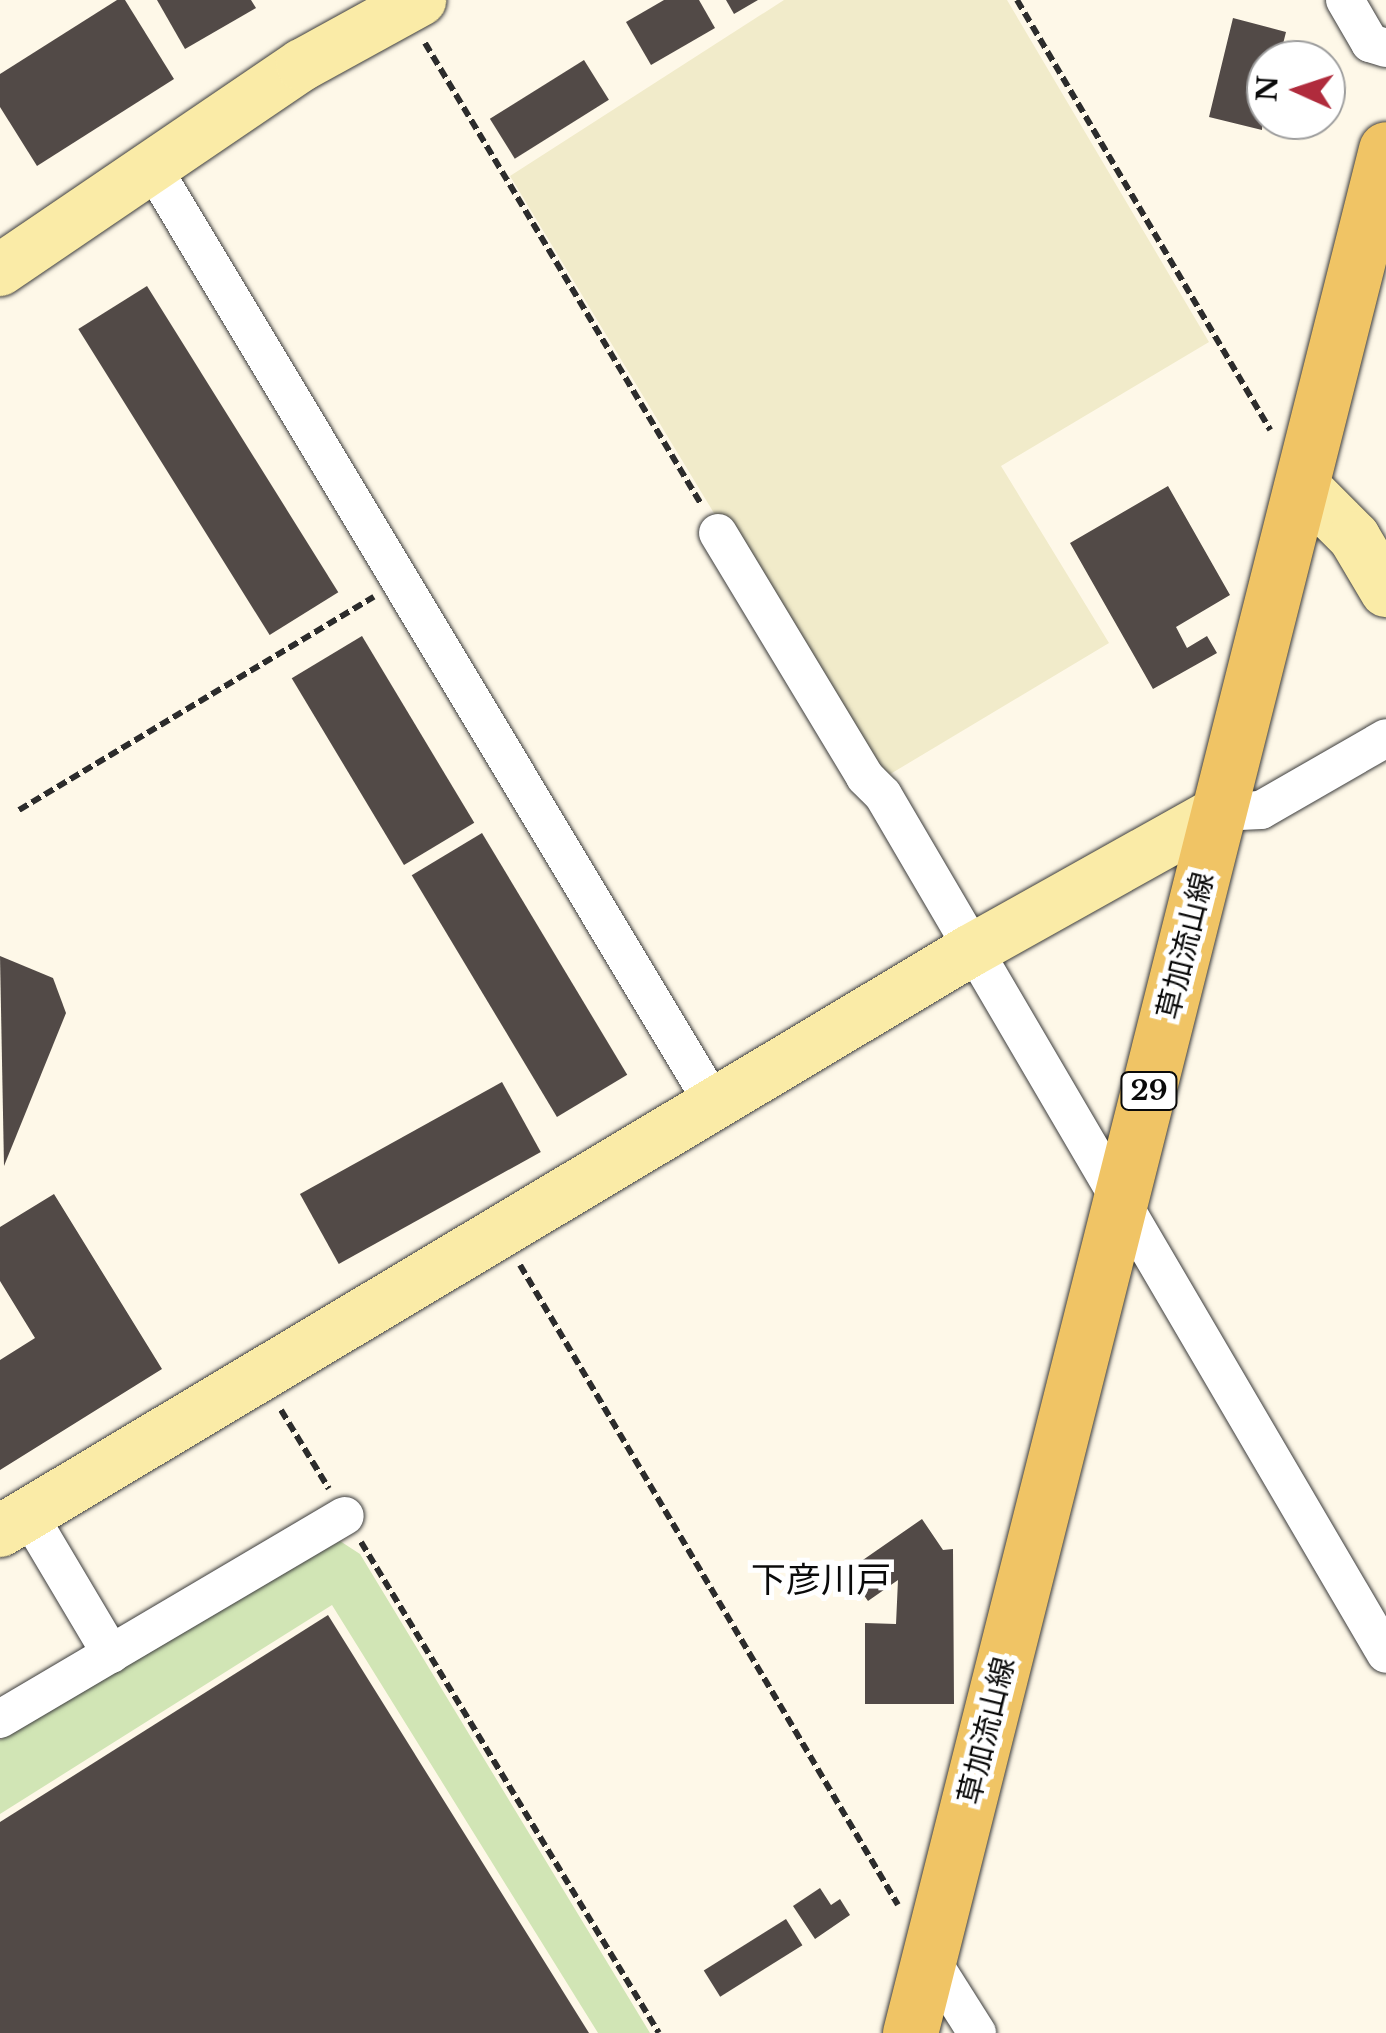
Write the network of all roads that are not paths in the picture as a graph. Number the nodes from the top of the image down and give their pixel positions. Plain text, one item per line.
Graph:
1 (1345, 0) edge
2 (412, 4) edge
3 (1386, 48) edge
4 (1386, 149) edge
5 (154, 170) junction
6 (0, 270) edge
7 (1302, 485) junction
8 (718, 533) road end
9 (1386, 591) edge
10 (1386, 738) edge
11 (1219, 812) junction
12 (970, 951) junction
13 (715, 1106) junction
14 (1121, 1204) junction
15 (345, 1516) road end
16 (14, 1522) edge
17 (111, 1654) junction
18 (1386, 1654) edge
19 (0, 1719) edge
20 (929, 1957) junction
21 (910, 2033) edge
22 (977, 2033) edge

1 - 3 street
2 - 5 street
4 - 7 main road, 草加流山線 / 29
5 - 6 street
5 - 13 street
7 - 9 street
7 - 11 main road, 草加流山線 / 29
8 - 12 street
10 - 11 street
11 - 12 street
11 - 14 main road, 草加流山線 / 29
12 - 13 street
12 - 14 street
13 - 16 street
14 - 18 street
14 - 20 main road, 草加流山線 / 29
15 - 17 street
16 - 17 street
17 - 19 street
20 - 21 main road, 草加流山線 / 29
20 - 22 street

